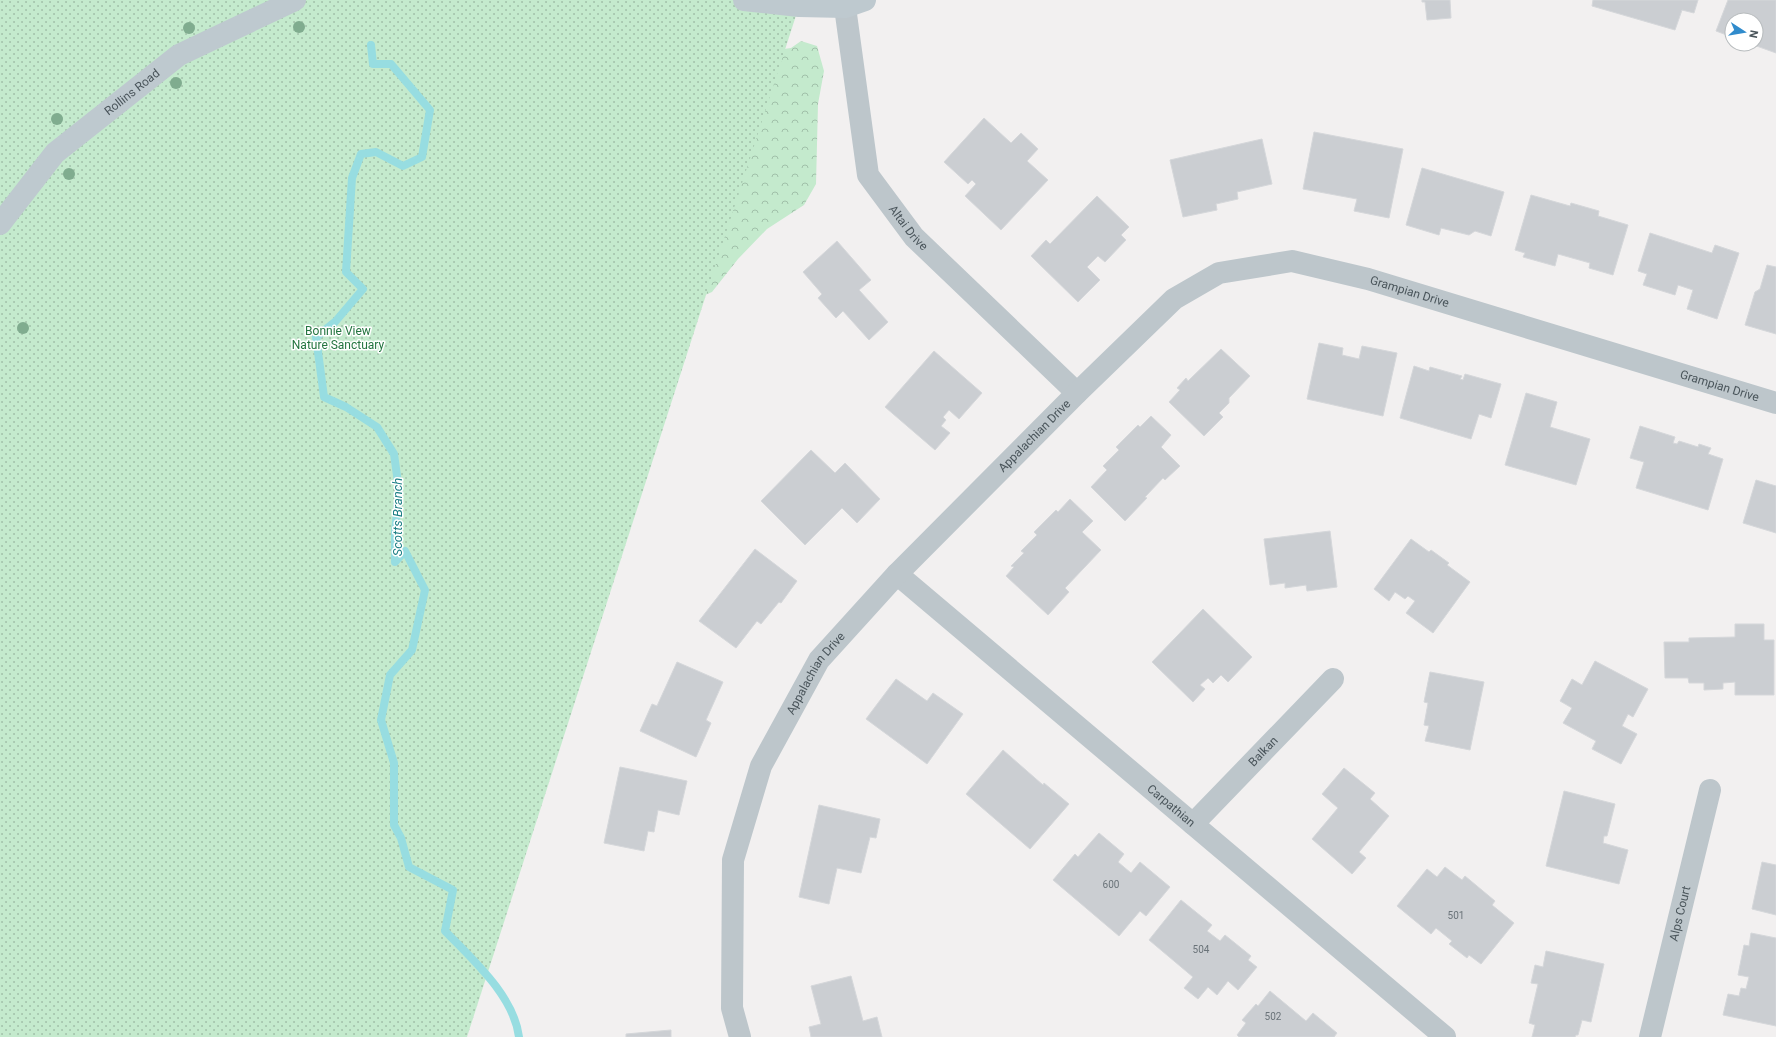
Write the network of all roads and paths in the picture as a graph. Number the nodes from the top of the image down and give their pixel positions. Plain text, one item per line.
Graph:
1 (295, 0) edge
2 (744, 0) edge
3 (855, 3) edge
4 (0, 224) edge
5 (1077, 393) junction
6 (1776, 403) edge
7 (897, 574) junction
8 (1333, 679) dead end
9 (1710, 790) dead end
10 (1193, 824) junction
11 (740, 1037) edge
12 (1445, 1037) edge
13 (1650, 1037) edge

1 - 4 street, Rollins Road
2 - 3 street
3 - 5 street, Altai Drive
5 - 6 street, Grampian Drive
5 - 7 street, Appalachian Drive
7 - 10 street, Carpathian
7 - 11 street, Appalachian Drive
8 - 10 street, Balkan
9 - 13 street, Alps Court
10 - 12 street, Carpathian

